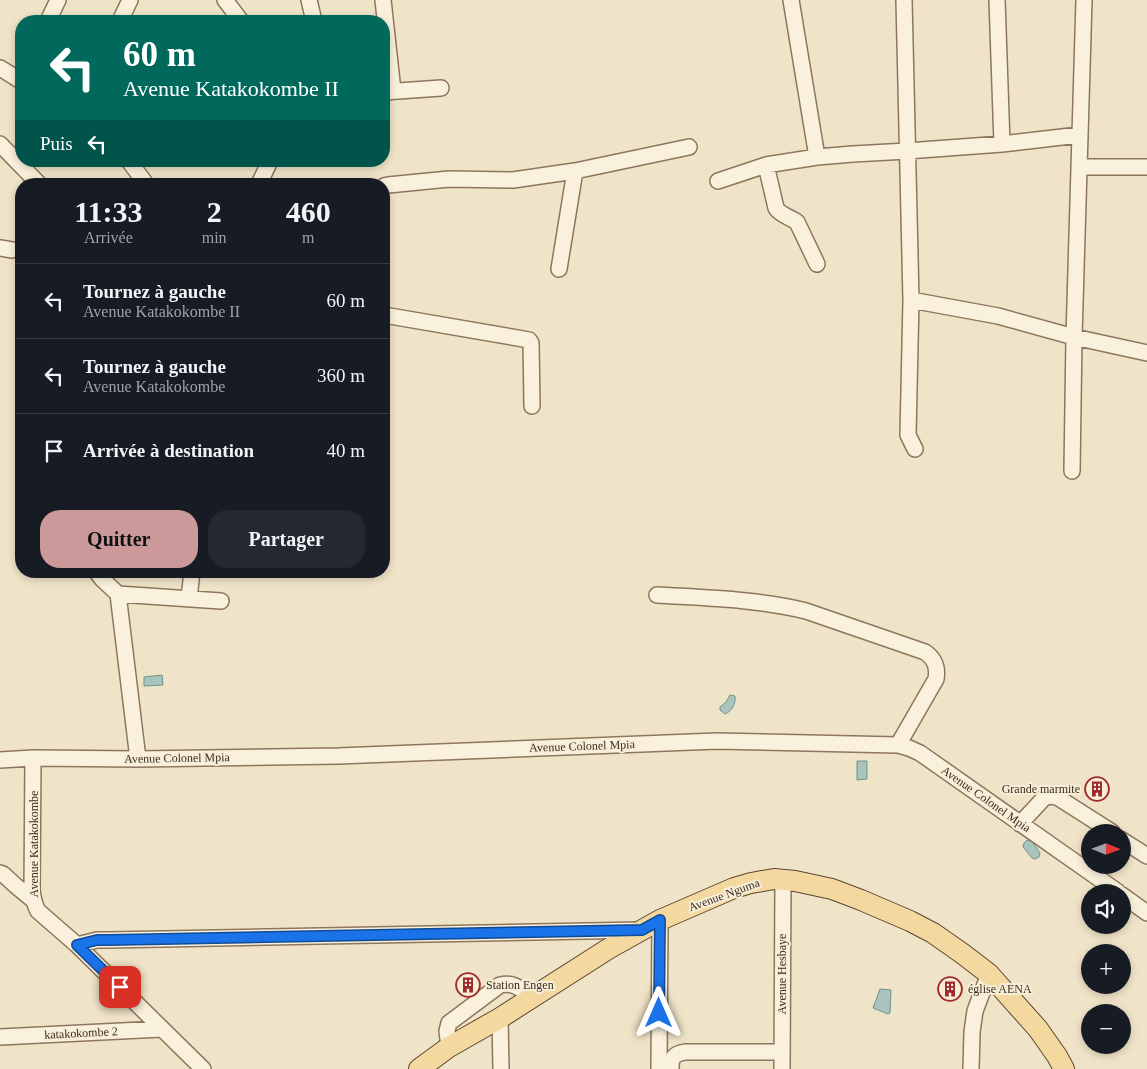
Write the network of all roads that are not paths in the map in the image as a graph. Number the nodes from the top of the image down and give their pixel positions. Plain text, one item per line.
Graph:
1 (58, 0) edge
2 (130, 0) edge
3 (225, 0) edge
4 (308, 0) edge
5 (383, 0) edge
6 (791, 0) edge
7 (904, 0) edge
8 (997, 0) edge
9 (1084, 0) edge
10 (51, 15) edge
11 (123, 15) edge
12 (236, 15) edge
13 (312, 15) edge
14 (384, 15) edge
15 (0, 68) edge
16 (15, 76) edge
17 (441, 88) dead end
18 (390, 92) edge
19 (1080, 135) junction
20 (0, 144) edge
21 (1002, 144) junction
22 (690, 147) dead end
23 (907, 151) junction
24 (817, 157) junction
25 (15, 159) edge
26 (766, 165) junction
27 (23, 167) edge
28 (133, 167) edge
29 (1147, 167) edge
30 (1078, 168) junction
31 (575, 171) junction
32 (34, 178) edge
33 (142, 178) edge
34 (718, 180) dead end
35 (390, 185) edge
36 (817, 264) dead end
37 (559, 269) dead end
38 (911, 300) junction
39 (390, 316) edge
40 (1074, 337) junction
41 (1147, 353) edge
42 (532, 406) dead end
43 (915, 449) dead end
44 (1072, 471) dead end
45 (101, 578) edge
46 (191, 578) edge
47 (118, 594) junction
48 (657, 595) dead end
49 (189, 599) junction
50 (221, 601) dead end
51 (898, 745) junction
52 (34, 758) junction
53 (138, 759) junction
54 (0, 760) edge
55 (1020, 824) junction
56 (1099, 824) edge
57 (1131, 846) edge
58 (1147, 856) edge
59 (0, 873) edge
60 (783, 880) junction
61 (1106, 884) edge
62 (33, 900) junction
63 (1131, 901) edge
64 (1147, 913) edge
65 (651, 925) junction
66 (77, 945) junction
67 (989, 974) junction
68 (532, 997) junction
69 (500, 1018) junction
70 (162, 1029) junction
71 (0, 1037) edge
72 (449, 1047) junction
73 (782, 1052) junction
74 (203, 1069) edge
75 (419, 1069) edge
76 (500, 1069) edge
77 (658, 1069) edge
78 (671, 1069) edge
79 (782, 1069) edge
80 (972, 1069) edge
81 (1064, 1069) edge

1 - 10 street
2 - 11 street
3 - 12 street
4 - 13 street
5 - 14 street
6 - 24 street
7 - 23 street
8 - 21 street
9 - 19 street
15 - 16 street
17 - 18 street
19 - 21 street
19 - 30 street
20 - 25 street
21 - 23 street
22 - 31 street
23 - 24 street
23 - 38 street
24 - 26 street
26 - 34 street
26 - 36 street
27 - 32 street
28 - 33 street
29 - 30 street
30 - 40 street
31 - 35 street
31 - 37 street
38 - 40 street
38 - 43 street
39 - 42 street
40 - 41 street
40 - 44 street
45 - 47 street
46 - 49 street
47 - 49 street
47 - 53 street
48 - 51 street
49 - 50 street
51 - 53 street, Avenue Colonel Mpia
51 - 55 street, Avenue Colonel Mpia
52 - 53 street, Avenue Colonel Mpia
52 - 54 street, Avenue Colonel Mpia
52 - 62 street, Avenue Katakokombe
55 - 56 street
55 - 61 street, Avenue Colonel Mpia
57 - 58 street
59 - 62 street
60 - 65 main road, Avenue Nguma
60 - 67 main road, Avenue Nguma
60 - 73 street, Avenue Hesbaye
62 - 66 street, Avenue Katakokombe
63 - 64 street
65 - 66 street
65 - 68 main road, Avenue Nguma
65 - 77 street
66 - 70 street, Avenue Katakokombe
67 - 80 street
67 - 81 main road, Avenue Nguma
68 - 69 main road, Avenue Nguma
68 - 72 street
69 - 72 main road, Avenue Nguma
69 - 76 street
70 - 71 street, katakokombe 2
70 - 74 street, Avenue Katakokombe
72 - 75 main road, Avenue Nguma
73 - 78 street
73 - 79 street, Avenue Hesbaye

